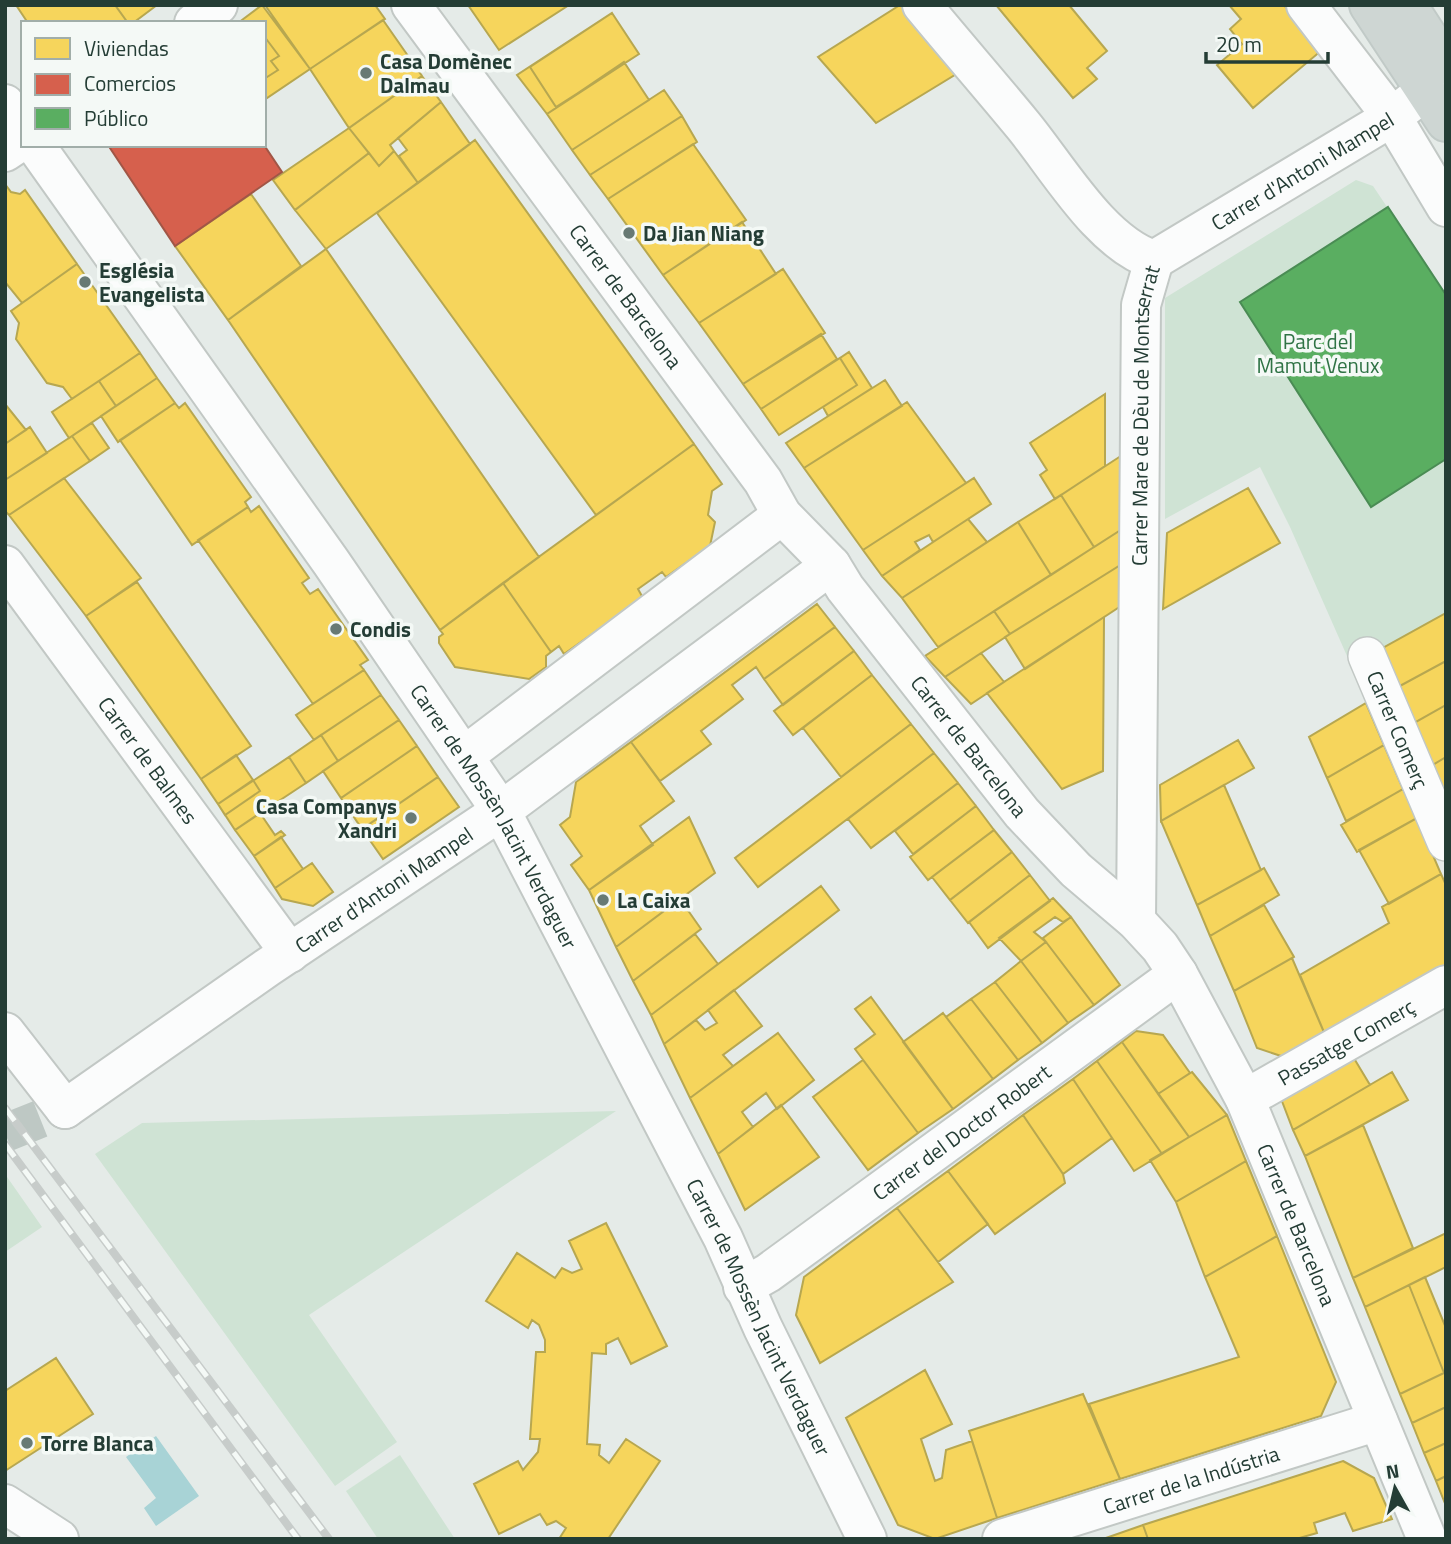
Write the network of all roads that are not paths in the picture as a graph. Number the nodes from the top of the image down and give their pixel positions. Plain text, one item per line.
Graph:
1 (218, 5) edge
2 (411, 5) edge
3 (922, 5) edge
4 (1306, 5) edge
5 (1369, 5) edge
6 (1408, 5) edge
7 (197, 21) edge
8 (1439, 77) edge
9 (5, 104) edge
10 (1392, 117) junction
11 (1446, 122) edge
12 (21, 126) edge
13 (21, 141) edge
14 (36, 147) edge
15 (5, 152) edge
16 (1446, 207) edge
17 (1154, 260) junction
18 (782, 515) junction
19 (5, 565) edge
20 (831, 565) junction
21 (1367, 656) dead end
22 (464, 756) junction
23 (501, 811) junction
24 (1446, 842) edge
25 (1136, 921) junction
26 (290, 953) junction
27 (1178, 974) junction
28 (1446, 985) edge
29 (5, 1032) edge
30 (1245, 1099) junction
31 (743, 1287) junction
32 (1378, 1420) junction
33 (5, 1504) edge
34 (59, 1539) edge
35 (867, 1539) edge
36 (1002, 1539) edge
37 (1427, 1539) edge

1 - 7 street
2 - 18 street, Carrer de Barcelona
3 - 17 street, Carrer Mare de Dèu de Montserrat
4 - 10 street
5 - 8 main road
6 - 8 main road
8 - 10 street, Carrer d'Antoni Mampel
8 - 11 main road
9 - 12 street
10 - 16 street
10 - 17 street, Carrer d'Antoni Mampel
13 - 15 street
14 - 22 street, Carrer de Mossèn Jacint Verdaguer
17 - 25 street, Carrer Mare de Dèu de Montserrat
18 - 20 street, Carrer de Barcelona
18 - 22 street
19 - 26 street, Carrer de Balmes
20 - 23 street, Carrer d'Antoni Mampel
20 - 25 street, Carrer de Barcelona
21 - 24 street, Carrer Comerç
22 - 23 street, Carrer de Mossèn Jacint Verdaguer
23 - 26 street, Carrer d'Antoni Mampel
23 - 31 street, Carrer de Mossèn Jacint Verdaguer
25 - 27 street, Carrer de Barcelona
26 - 29 street, Carrer d'Antoni Mampel
27 - 30 street, Carrer de Barcelona
27 - 31 street, Carrer del Doctor Robert
28 - 30 street, Passatge Comerç
30 - 32 street, Carrer de Barcelona
31 - 35 street, Carrer de Mossèn Jacint Verdaguer
32 - 36 street, Carrer de la Indústria
32 - 37 street, Carrer de Barcelona
33 - 34 street

